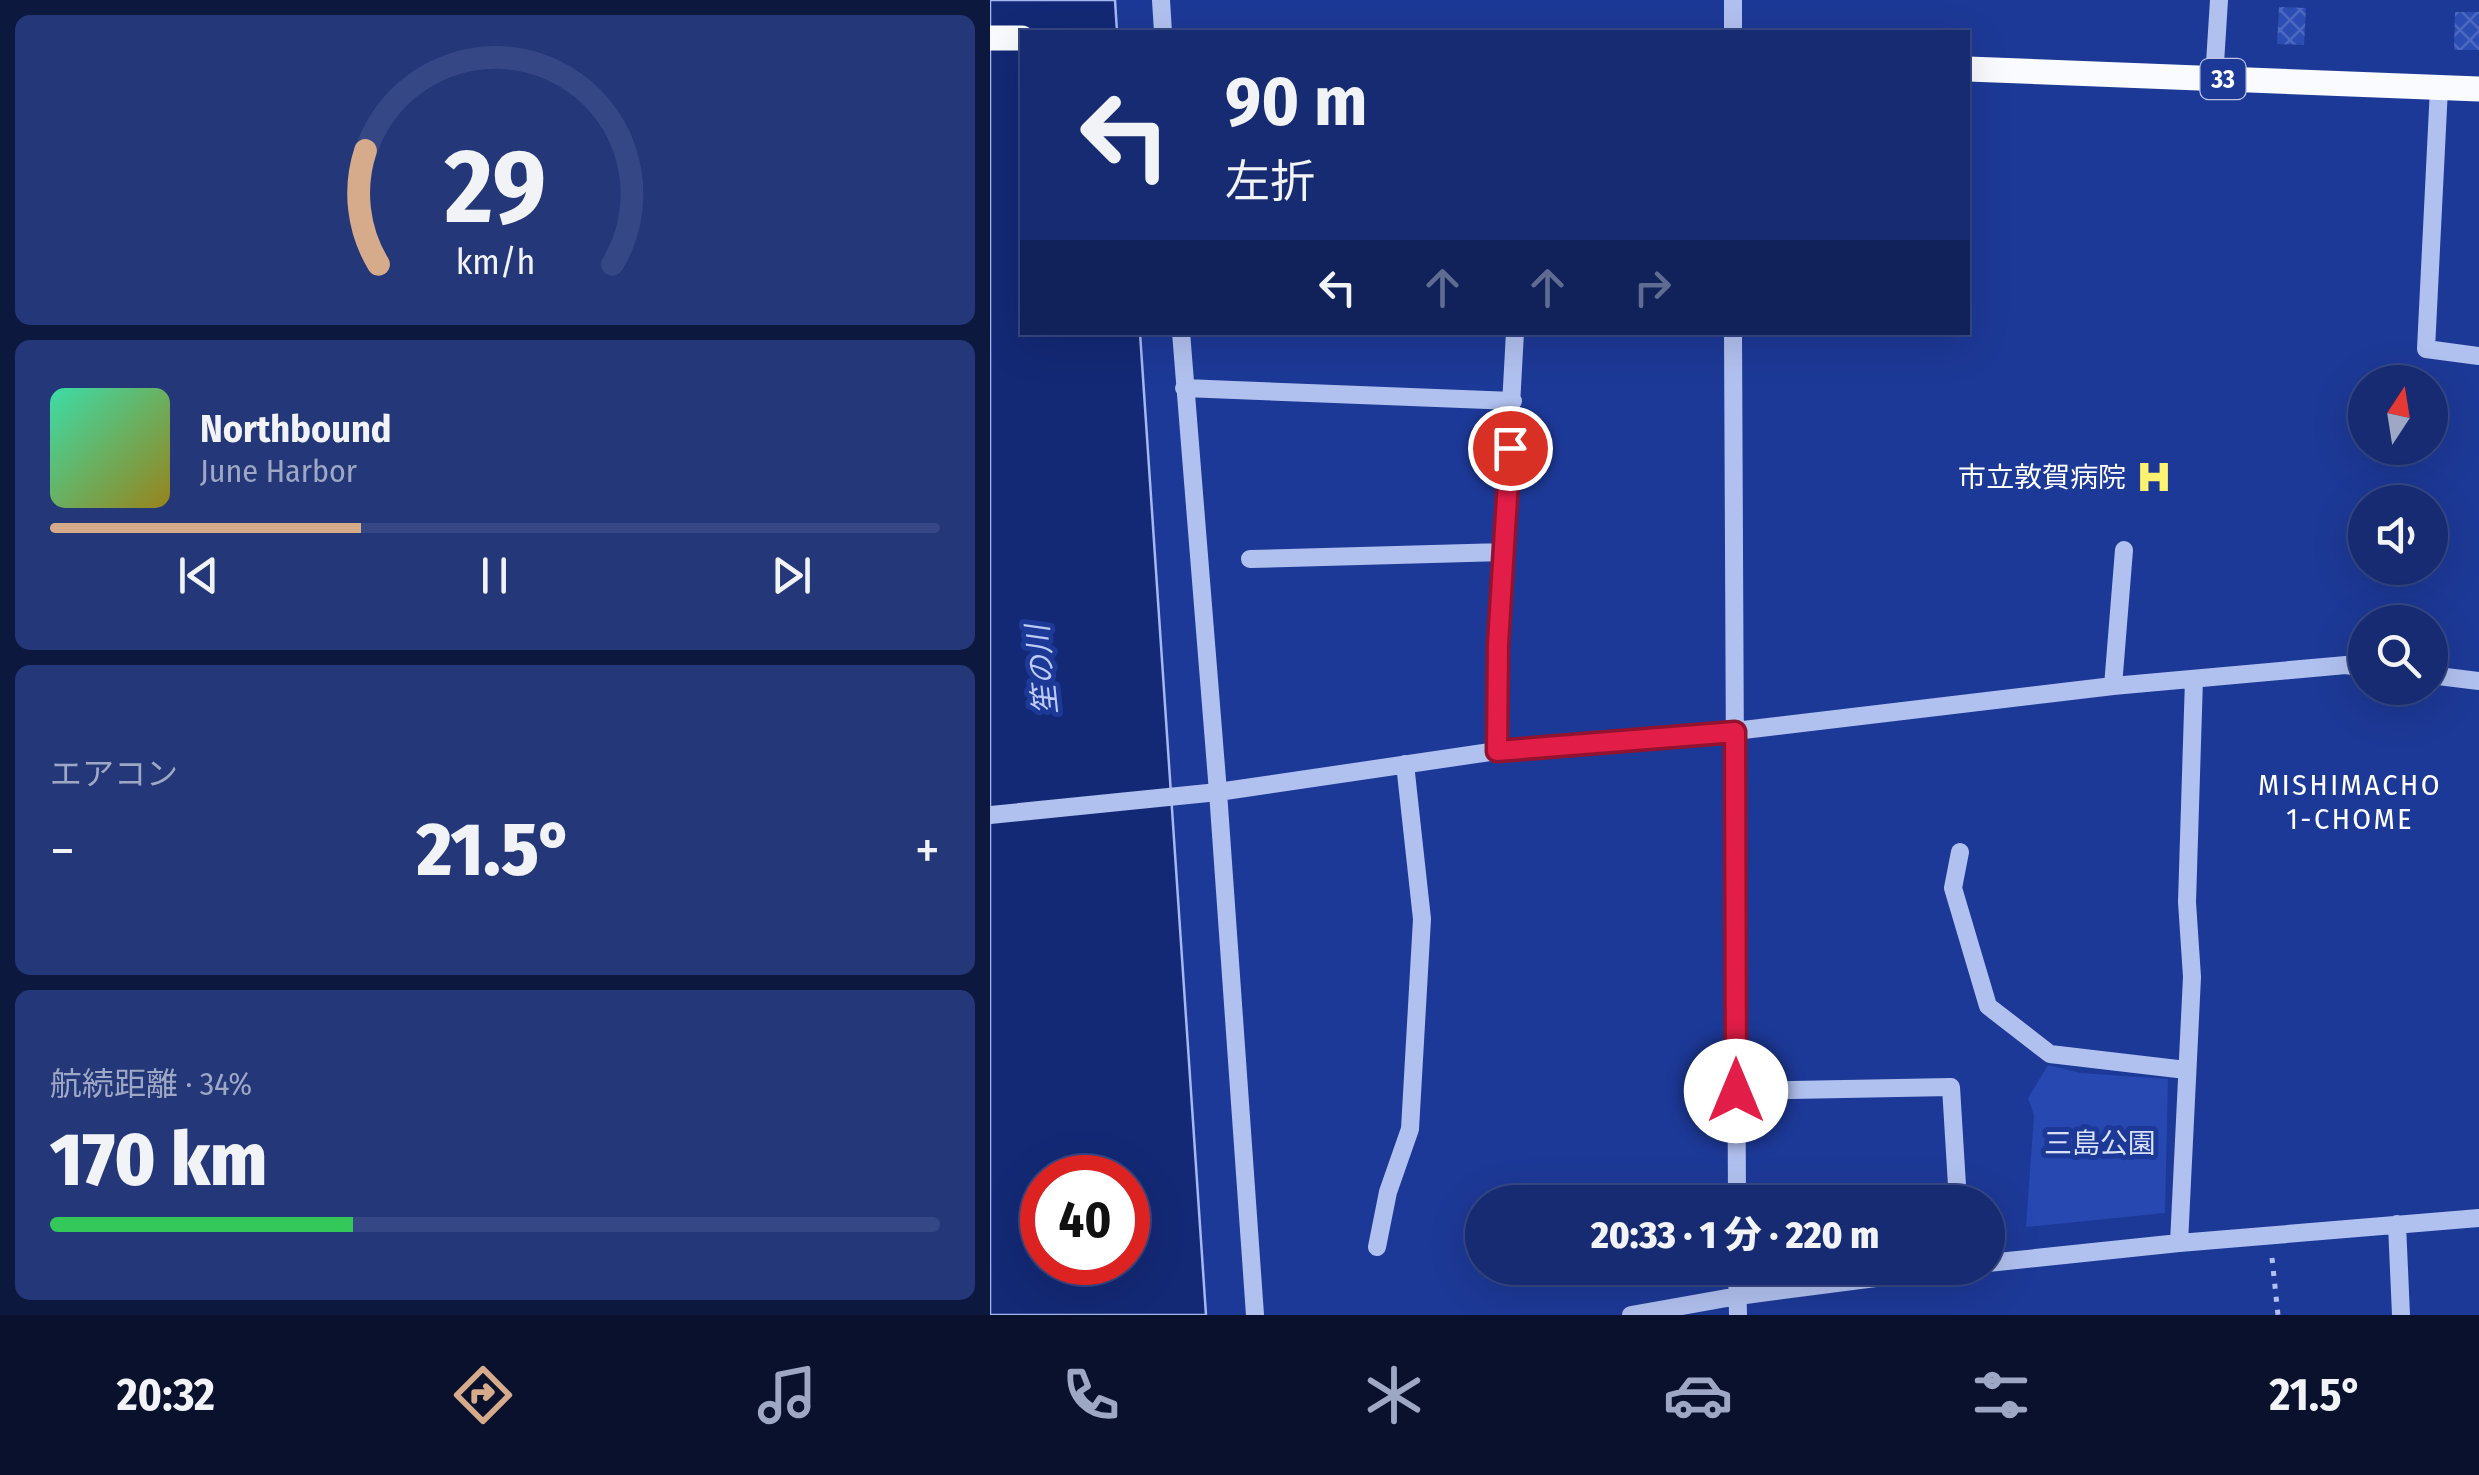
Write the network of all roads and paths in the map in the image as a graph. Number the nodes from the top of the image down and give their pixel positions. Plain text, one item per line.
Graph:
1 (1160, 0) edge
2 (1733, 0) edge
3 (2218, 0) edge
4 (1163, 30) edge
5 (1733, 30) edge
6 (990, 38) edge
7 (1020, 38) edge
8 (1970, 70) edge
9 (2214, 79) junction
10 (2440, 88) junction
11 (2479, 89) edge
12 (1181, 335) edge
13 (1515, 335) edge
14 (1733, 335) edge
15 (2479, 356) edge
16 (1184, 388) junction
17 (1513, 401) junction
18 (2124, 550) dead end
19 (1504, 552) junction
20 (1250, 559) dead end
21 (2348, 666) edge
22 (2448, 678) edge
23 (2194, 679) junction
24 (2479, 681) edge
25 (2113, 686) junction
26 (1735, 732) junction
27 (1497, 751) junction
28 (1405, 764) junction
29 (1218, 792) junction
30 (990, 815) edge
31 (1960, 852) dead end
32 (2186, 1070) junction
33 (1736, 1091) junction
34 (1737, 1185) edge
35 (1957, 1185) edge
36 (2479, 1218) edge
37 (2397, 1224) junction
38 (2270, 1234) junction
39 (2179, 1242) junction
40 (1377, 1247) dead end
41 (2005, 1262) edge
42 (1856, 1285) edge
43 (1738, 1306) edge
44 (1255, 1315) edge
45 (1631, 1315) edge
46 (2278, 1315) edge
47 (2401, 1315) edge

1 - 4 street
2 - 5 street
3 - 9 street
6 - 7 main road
8 - 9 main road, 33
9 - 10 main road, 33
10 - 11 main road, 33
10 - 15 street
12 - 16 street
13 - 17 street
14 - 26 street
16 - 17 street
16 - 29 street
17 - 19 street
18 - 25 street
19 - 20 street
19 - 27 street
21 - 23 street
22 - 24 street
23 - 25 street
23 - 32 street
25 - 26 street
26 - 27 street
26 - 33 street
27 - 28 street
28 - 29 street
28 - 40 street
29 - 30 street
29 - 44 street
31 - 32 street
32 - 39 street
33 - 34 street
33 - 35 street
36 - 37 street
37 - 38 street
37 - 47 street
38 - 39 street
38 - 46 path
39 - 41 street
42 - 43 street
43 - 45 street

